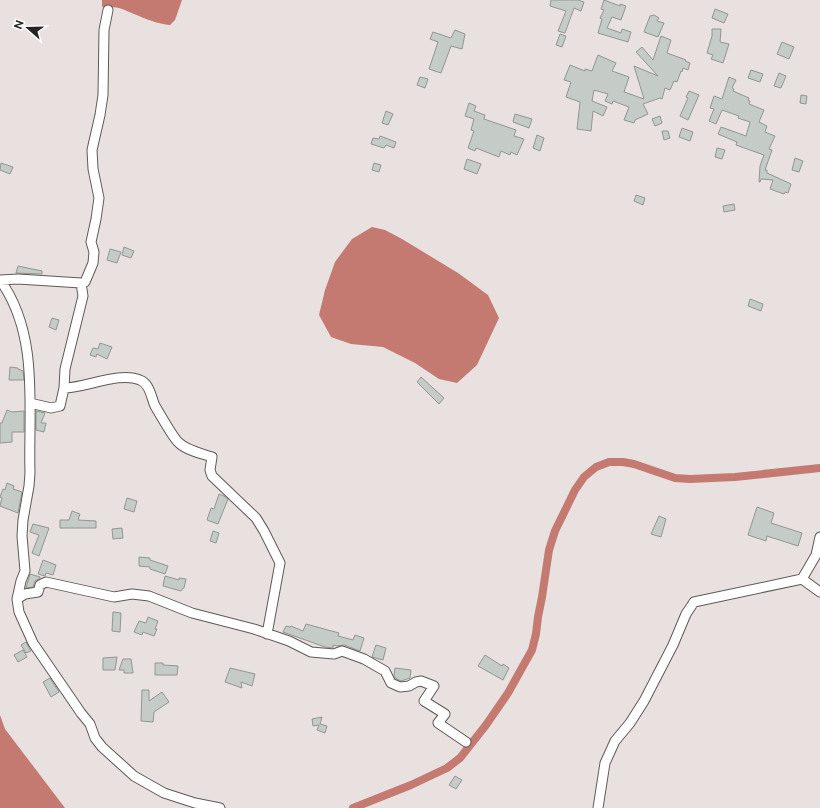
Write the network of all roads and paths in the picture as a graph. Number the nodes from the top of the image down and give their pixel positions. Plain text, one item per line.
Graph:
1 (108, 10) dead end
2 (0, 280) edge
3 (81, 283) junction
4 (64, 388) junction
5 (30, 402) junction
6 (820, 537) edge
7 (802, 579) junction
8 (820, 592) edge
9 (17, 599) junction
10 (267, 634) junction
11 (466, 742) dead end
12 (220, 808) edge
13 (598, 808) edge

1 - 3 street
2 - 3 street
2 - 5 street
3 - 4 street
4 - 5 street
4 - 10 street
5 - 9 street
6 - 7 street
7 - 8 street
7 - 13 street
9 - 10 street
9 - 12 street
10 - 11 street

